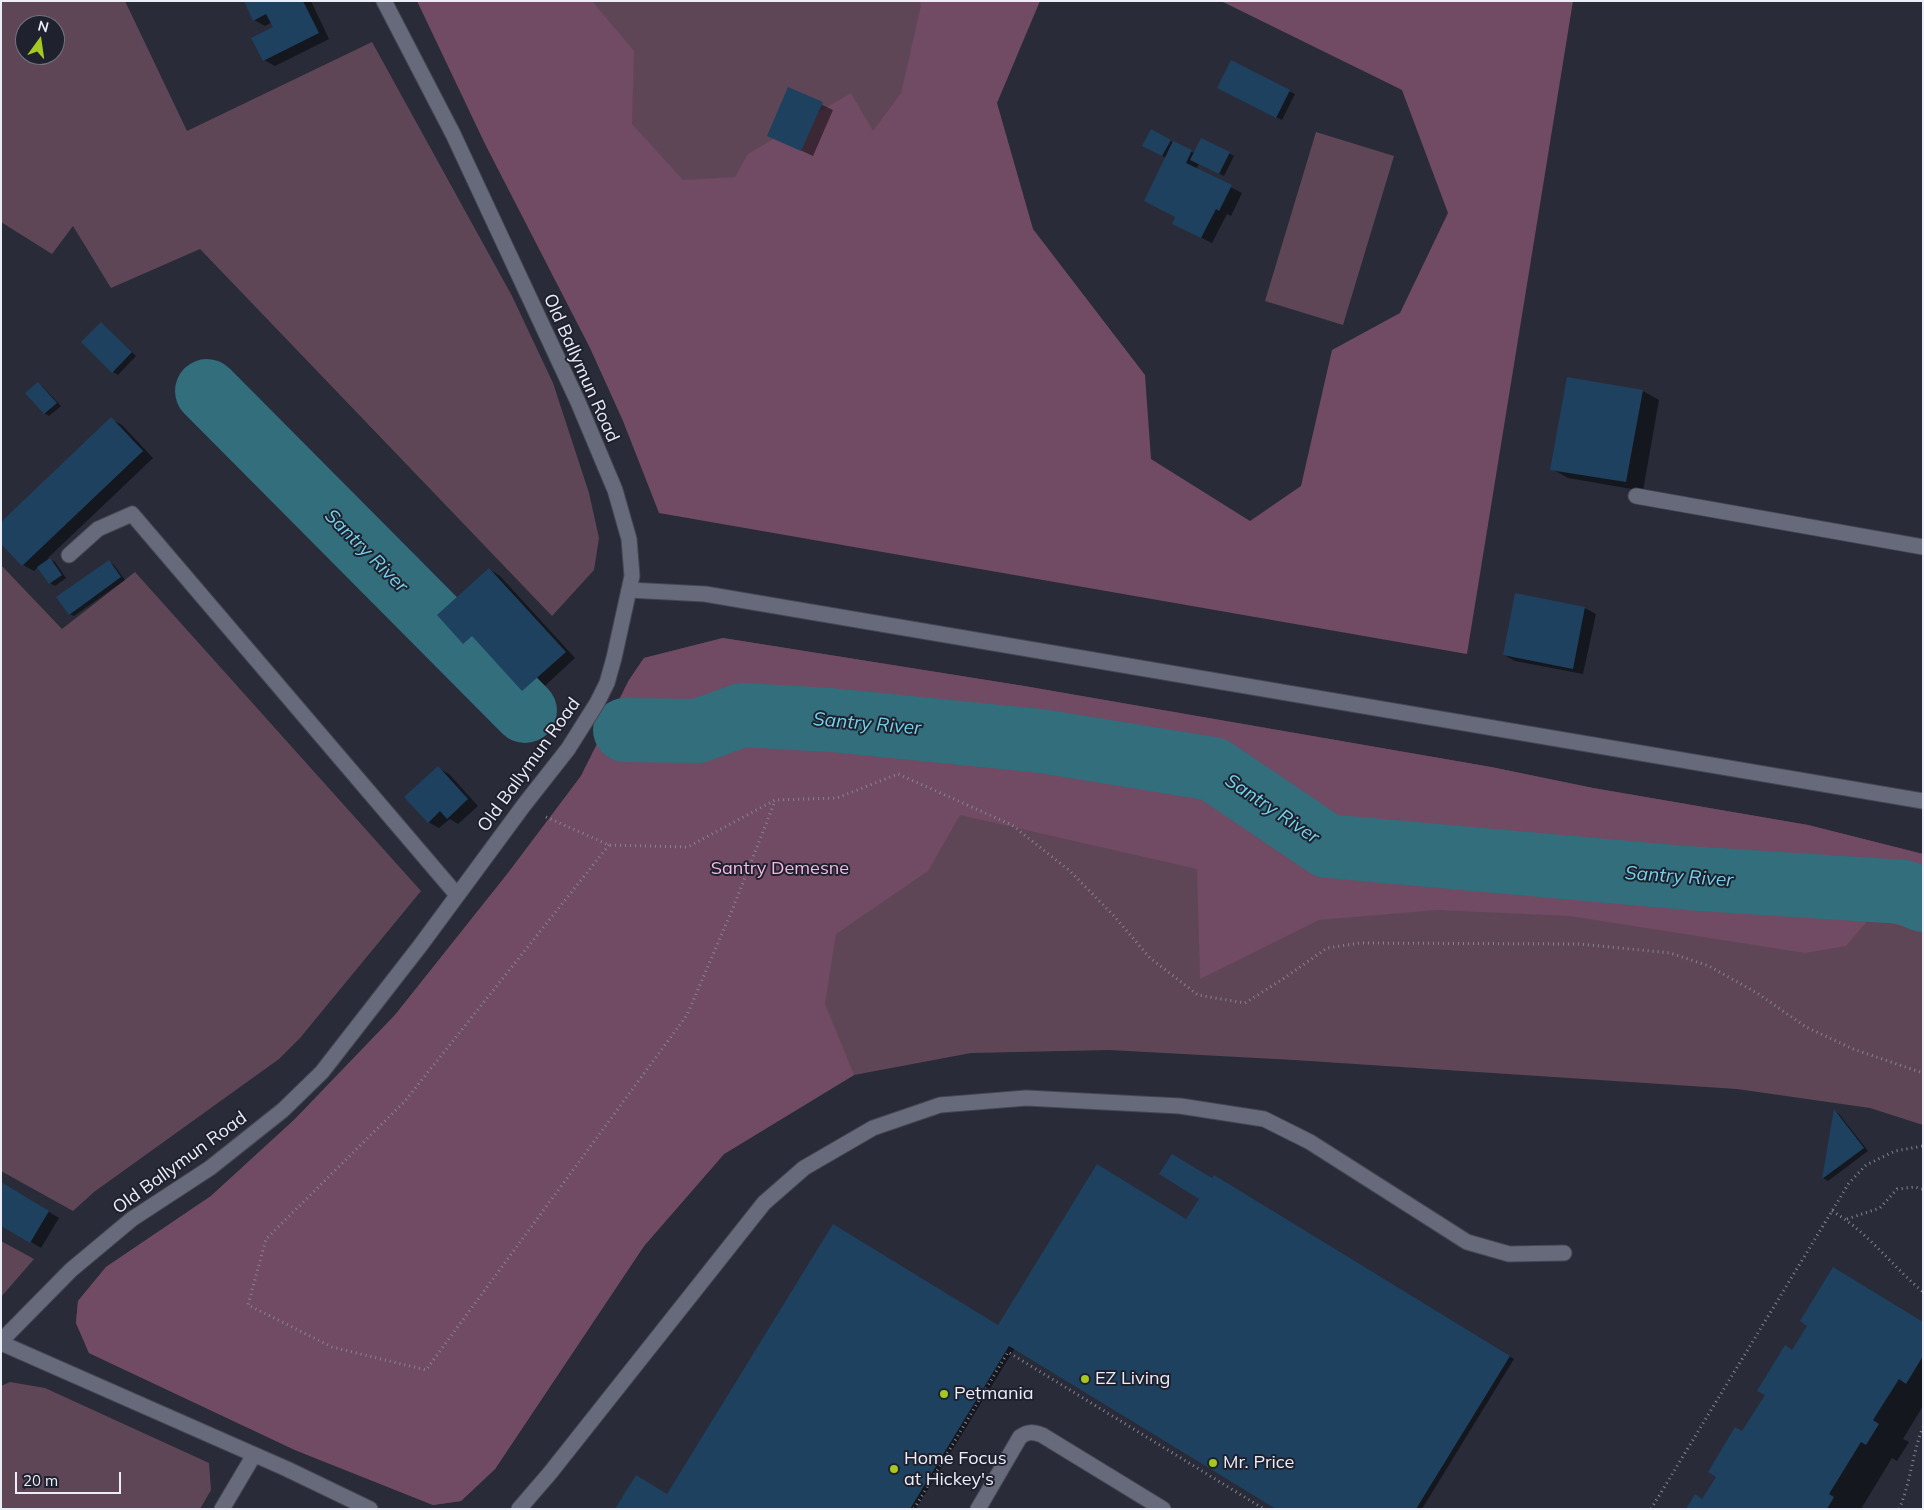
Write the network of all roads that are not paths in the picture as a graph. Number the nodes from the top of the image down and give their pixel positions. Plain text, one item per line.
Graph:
1 (384, 1) edge
2 (1636, 496) dead end
3 (1923, 547) edge
4 (69, 555) dead end
5 (629, 590) junction
6 (1923, 801) edge
7 (457, 895) junction
8 (1564, 1253) dead end
9 (1, 1342) edge
10 (254, 1455) junction
11 (222, 1509) edge
12 (370, 1509) edge
13 (519, 1509) edge
14 (978, 1509) edge
15 (1163, 1509) edge

1 - 5 street, Old Ballymun Road
2 - 3 street
4 - 7 street
5 - 6 street
5 - 7 street, Old Ballymun Road
7 - 9 street, Old Ballymun Road
8 - 13 street
9 - 10 street
10 - 11 street
10 - 12 street
14 - 15 street

